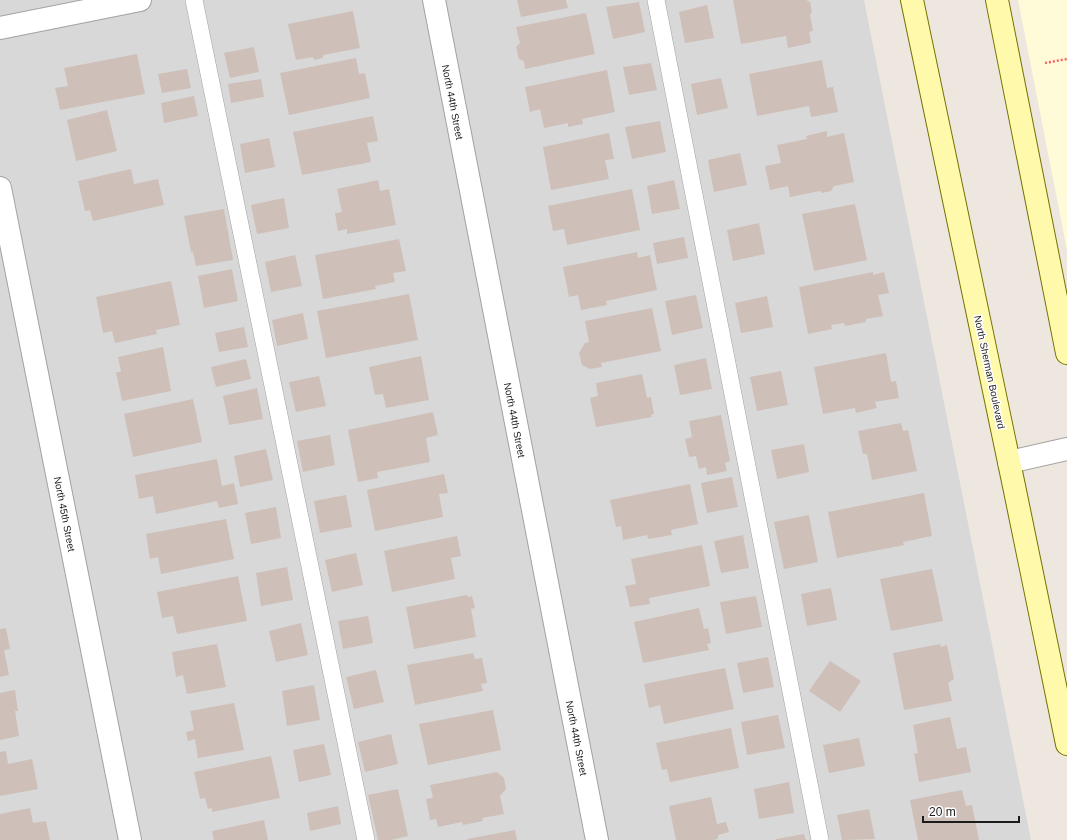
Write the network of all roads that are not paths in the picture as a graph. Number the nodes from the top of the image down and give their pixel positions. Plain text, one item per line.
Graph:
1 (140, 0) edge
2 (194, 0) edge
3 (434, 0) edge
4 (656, 0) edge
5 (912, 0) edge
6 (997, 0) edge
7 (0, 28) edge
8 (0, 188) edge
9 (1067, 353) edge
10 (1067, 449) edge
11 (1009, 462) junction
12 (1067, 744) edge
13 (130, 840) edge
14 (366, 840) edge
15 (597, 840) edge
16 (820, 840) edge

1 - 7 street
2 - 14 lane
3 - 15 street, North 44th Street
4 - 16 lane
5 - 11 main road, North Sherman Boulevard
6 - 9 main road
8 - 13 street, North 45th Street
10 - 11 street
11 - 12 main road, North Sherman Boulevard

